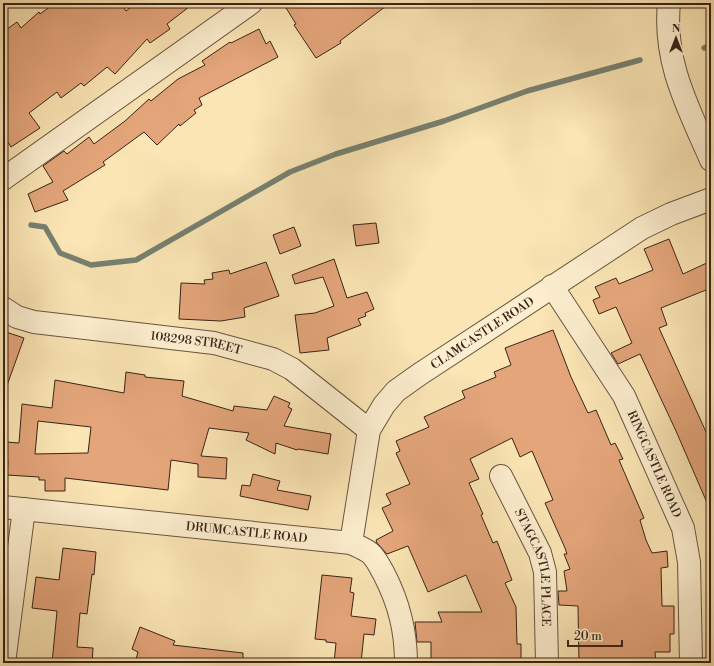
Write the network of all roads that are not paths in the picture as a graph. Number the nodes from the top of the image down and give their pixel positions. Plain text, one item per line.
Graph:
1 (251, 3) edge
2 (669, 3) edge
3 (711, 160) edge
4 (3, 179) edge
5 (711, 199) edge
6 (552, 286) junction
7 (3, 308) edge
8 (369, 430) junction
9 (502, 476) dead end
10 (14, 508) edge
11 (351, 543) junction
12 (4, 663) edge
13 (406, 663) edge
14 (547, 663) edge
15 (691, 663) edge

1 - 4 street
2 - 3 street
5 - 6 street, CLAMCASTLE ROAD
6 - 8 street, CLAMCASTLE ROAD
6 - 15 street, RINGCASTLE ROAD
7 - 8 street, 108298 STREET
8 - 11 street, CLAMCASTLE ROAD
9 - 14 street, STAGCASTLE PLACE
10 - 11 street, DRUMCASTLE ROAD
10 - 12 street
11 - 13 street, DRUMCASTLE ROAD

